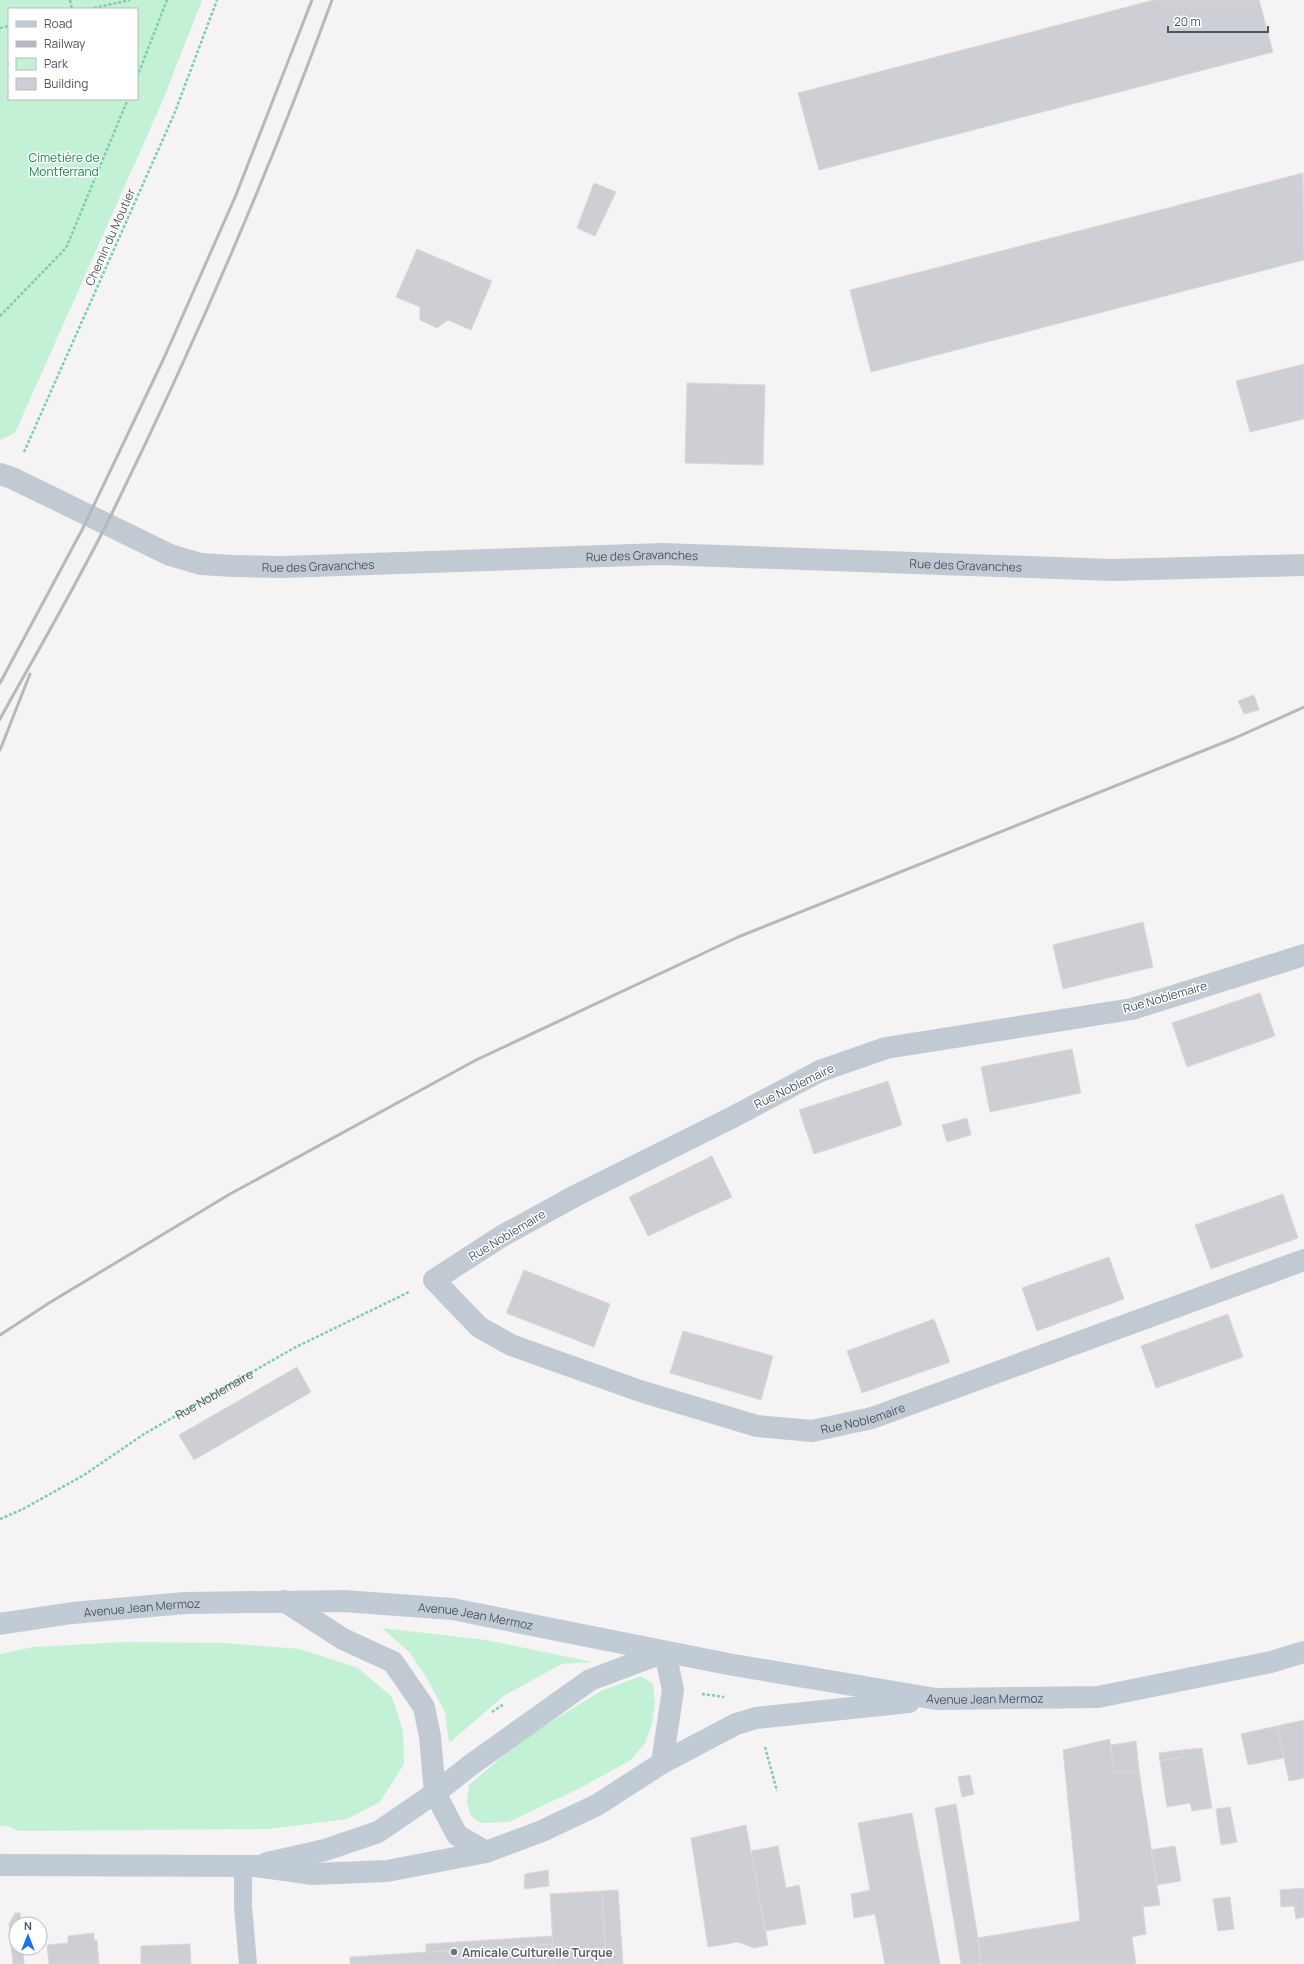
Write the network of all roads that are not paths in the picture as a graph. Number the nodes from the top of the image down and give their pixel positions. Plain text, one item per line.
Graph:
1 (6, 476) edge
2 (1304, 565) edge
3 (1304, 955) edge
4 (1304, 1260) edge
5 (284, 1602) junction
6 (0, 1624) edge
7 (665, 1652) junction
8 (1304, 1652) edge
9 (936, 1699) junction
10 (662, 1763) junction
11 (435, 1793) junction
12 (486, 1852) junction
13 (0, 1865) edge
14 (250, 1866) junction
15 (248, 1964) edge

1 - 2 street, Rue des Gravanches
3 - 4 street, Rue Noblemaire
5 - 6 main road, Avenue Jean Mermoz
5 - 7 main road, Avenue Jean Mermoz
5 - 11 street
7 - 9 main road, Avenue Jean Mermoz
7 - 10 street
7 - 11 main road
8 - 9 main road, Avenue Jean Mermoz
9 - 10 main road
10 - 12 main road
11 - 12 street
11 - 14 main road
12 - 14 main road
13 - 14 main road
14 - 15 lane

